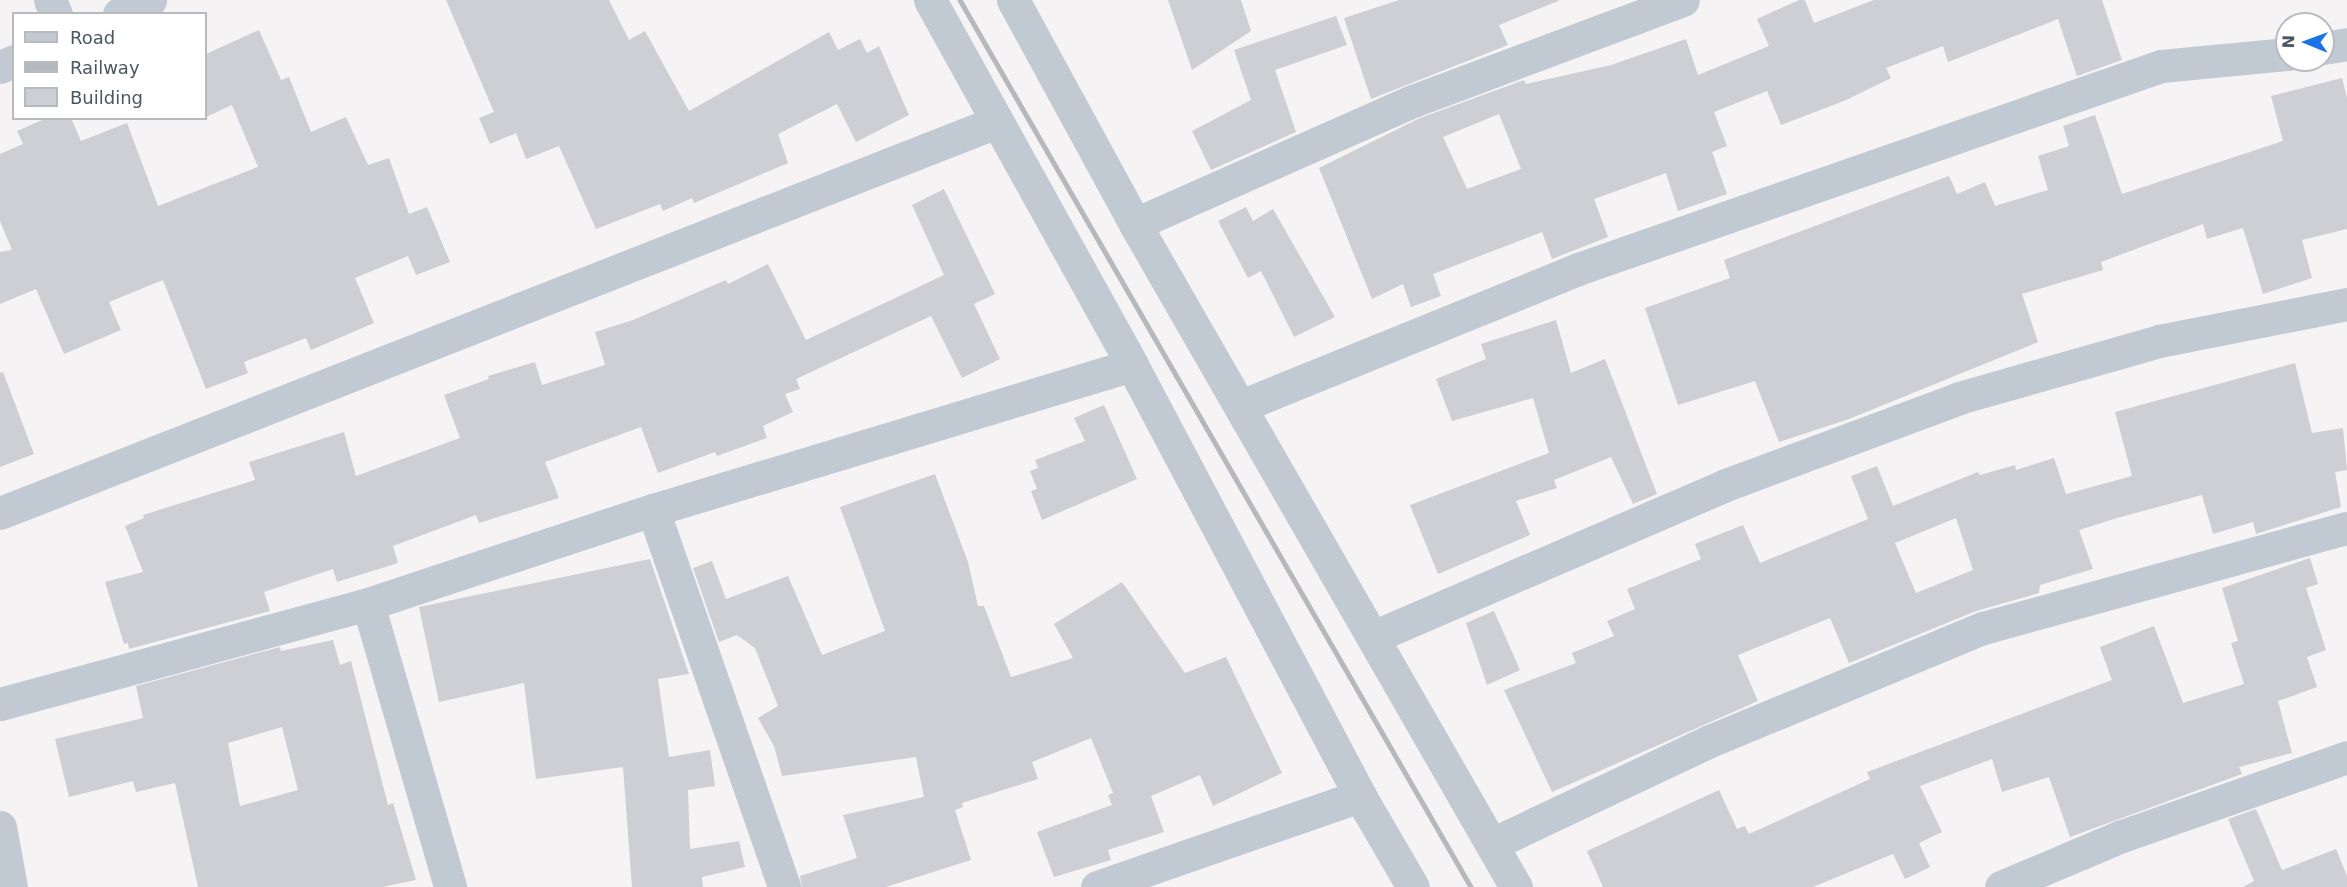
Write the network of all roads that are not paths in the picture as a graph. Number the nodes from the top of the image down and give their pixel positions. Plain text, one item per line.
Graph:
1 (150, 0) edge
2 (930, 0) edge
3 (1013, 0) edge
4 (1683, 0) edge
5 (123, 12) edge
6 (2275, 55) edge
7 (996, 123) junction
8 (1135, 224) junction
9 (2347, 304) edge
10 (1132, 365) junction
11 (1242, 406) junction
12 (653, 510) junction
13 (0, 513) edge
14 (2347, 528) edge
15 (368, 604) junction
16 (1373, 637) junction
17 (0, 704) edge
18 (2347, 757) edge
19 (1360, 796) junction
20 (0, 827) edge
21 (1492, 844) junction
22 (11, 887) edge
23 (450, 887) edge
24 (784, 887) edge
25 (1097, 887) edge
26 (1413, 887) edge
27 (1516, 887) edge
28 (2001, 887) edge

1 - 5 street
2 - 7 street
3 - 8 street
4 - 8 street
6 - 11 street
7 - 10 street
7 - 13 street
8 - 11 street
9 - 16 street
10 - 12 street
10 - 19 street
11 - 16 street
12 - 15 street
12 - 24 street
14 - 21 street
15 - 17 street
15 - 23 street
16 - 21 street
18 - 28 street
19 - 25 street
19 - 26 street
20 - 22 street
21 - 27 street

